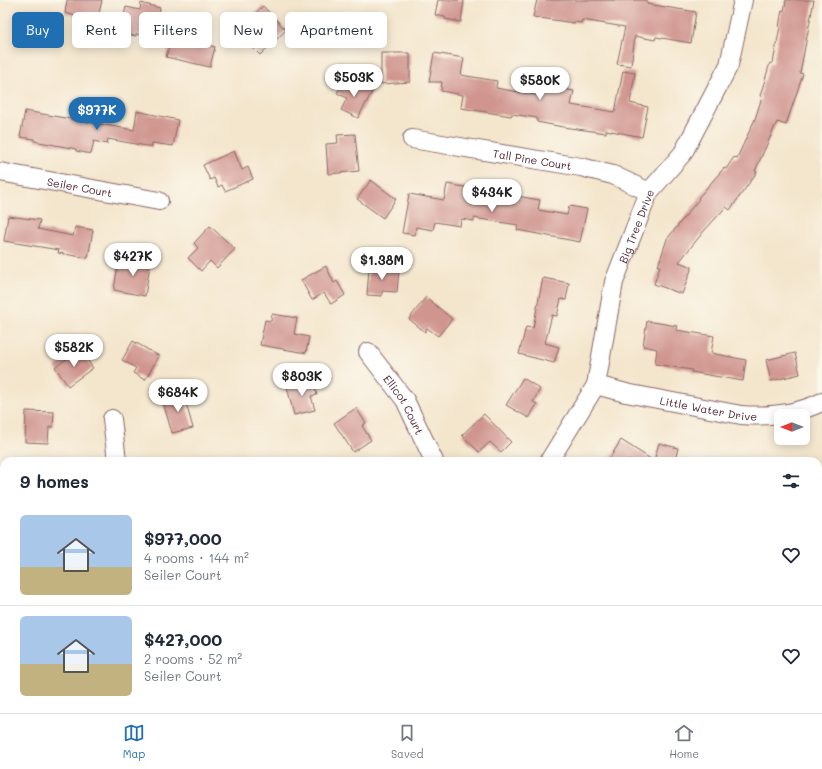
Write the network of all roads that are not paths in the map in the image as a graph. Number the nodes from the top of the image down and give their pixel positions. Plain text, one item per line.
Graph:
1 (743, 0) edge
2 (412, 139) dead end
3 (0, 172) edge
4 (649, 192) junction
5 (159, 200) dead end
6 (368, 352) dead end
7 (596, 385) junction
8 (822, 402) edge
9 (112, 419) dead end
10 (116, 457) edge
11 (432, 457) edge
12 (551, 457) edge

1 - 4 street, Big Tree Drive
2 - 4 street, Tall Pine Court
3 - 5 street, Seiler Court
4 - 7 street, Big Tree Drive
6 - 11 street, Ellicot Court
7 - 8 street, Little Water Drive
7 - 12 street, Big Tree Drive
9 - 10 street

